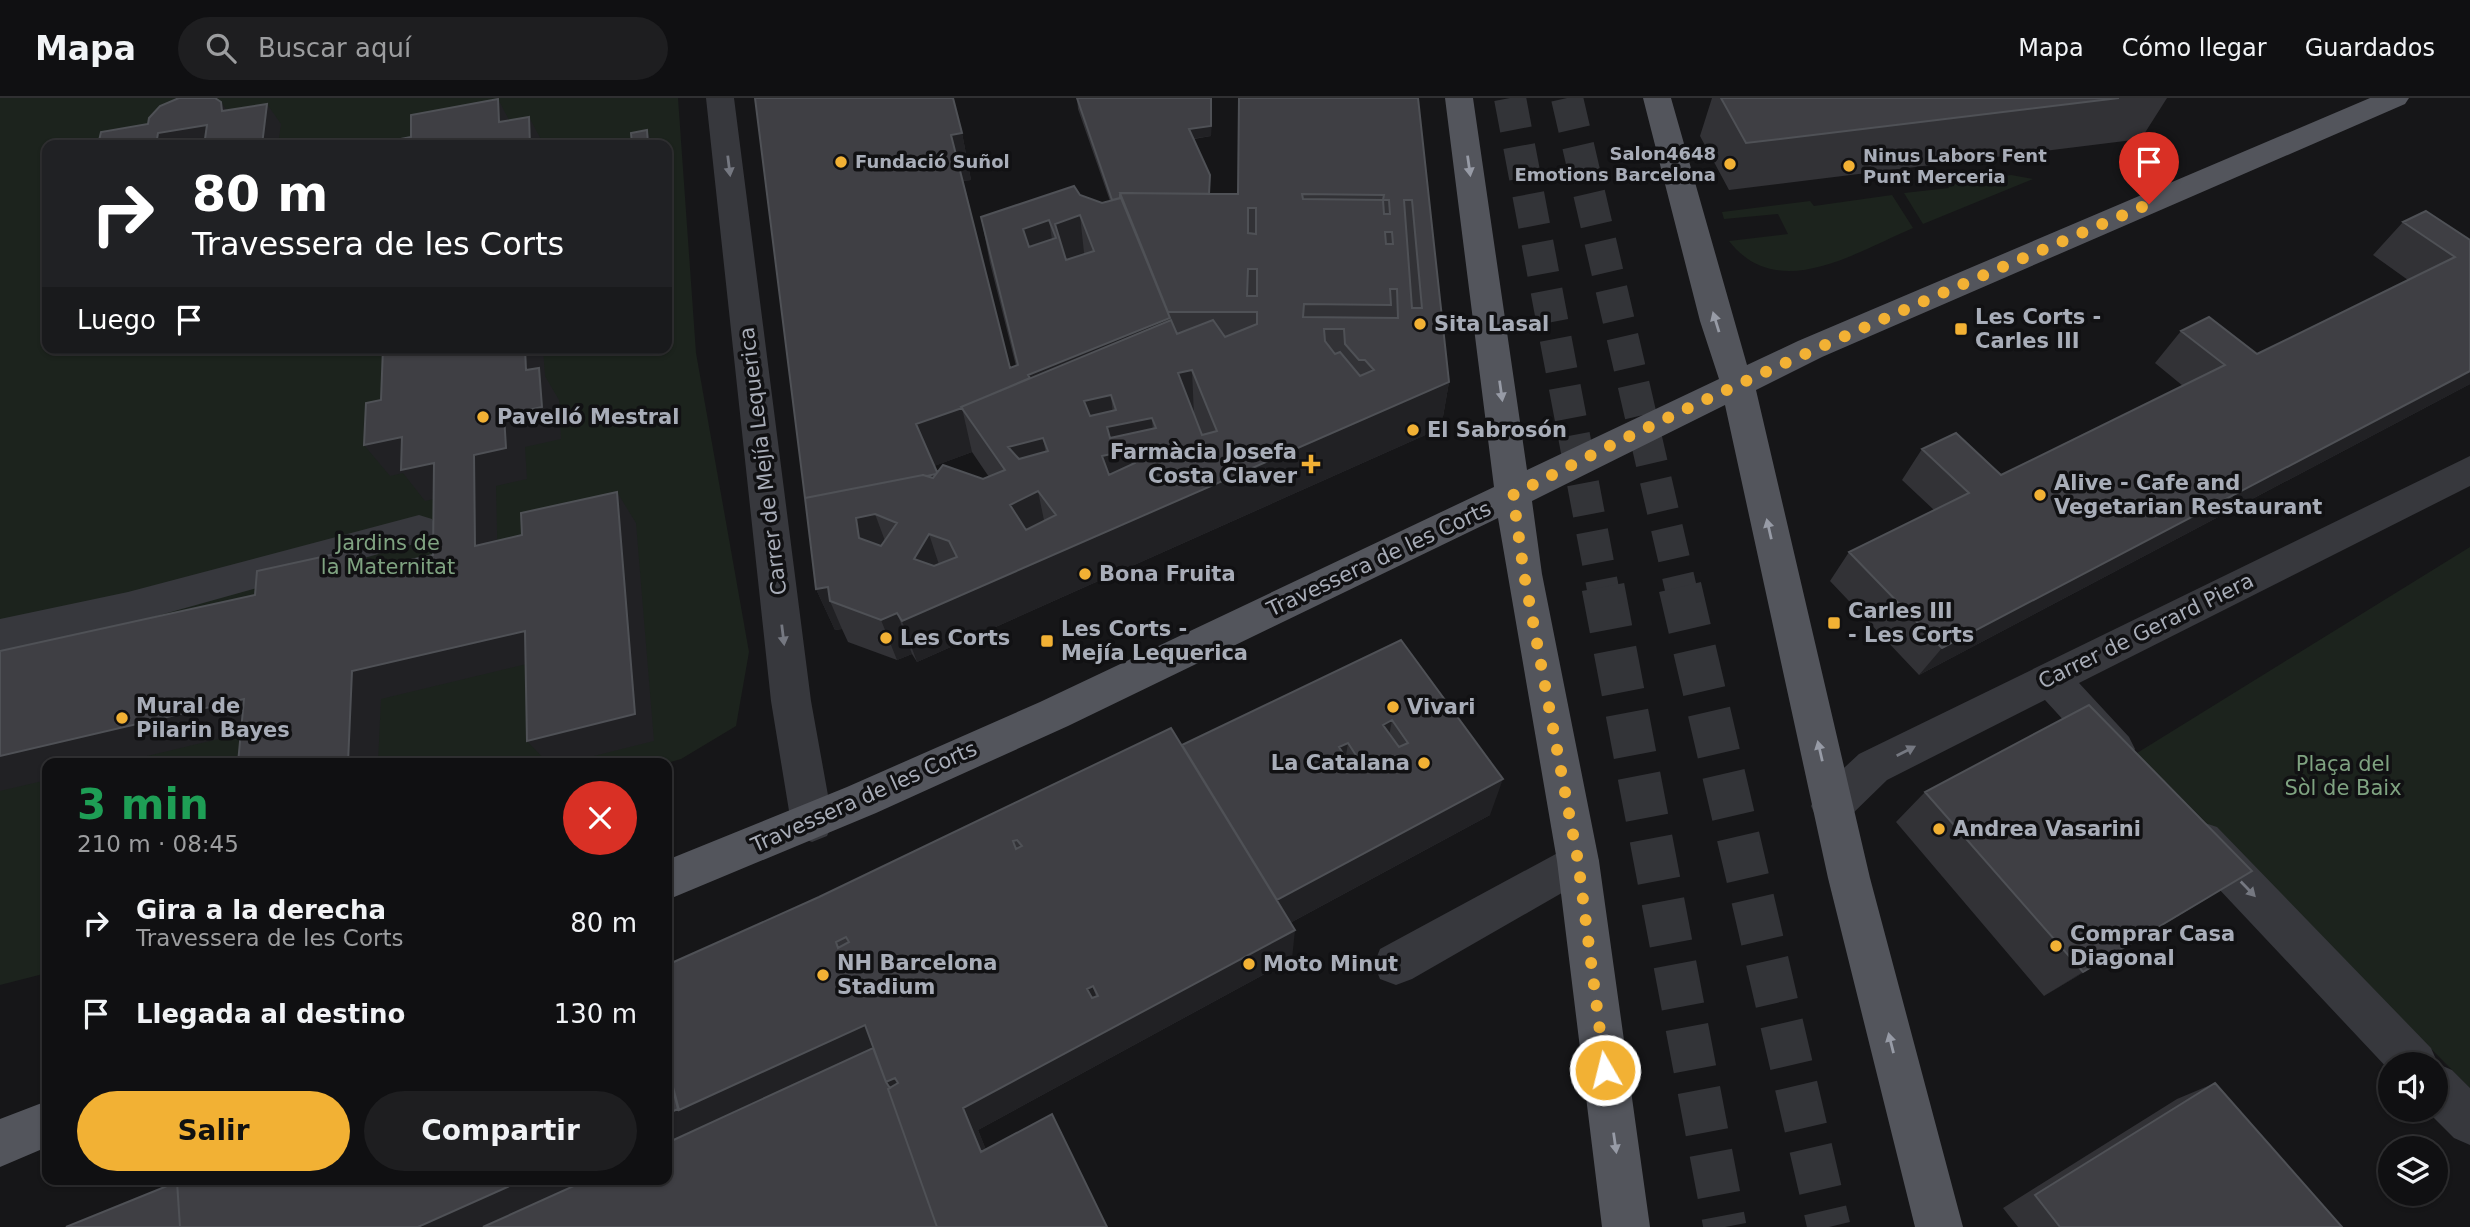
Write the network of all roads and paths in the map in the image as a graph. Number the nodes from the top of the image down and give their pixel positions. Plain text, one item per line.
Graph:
1 (720, 98) edge
2 (1459, 98) edge
3 (1657, 98) edge
4 (2395, 98) edge
5 (1738, 387) junction
6 (2470, 470) edge
7 (1513, 495) junction
8 (419, 530) dead end
9 (0, 635) edge
10 (2050, 678) junction
11 (2143, 779) edge
12 (1832, 806) junction
13 (2180, 818) edge
14 (812, 822) junction
15 (1578, 861) junction
16 (672, 878) edge
17 (1396, 964) dead end
18 (2404, 1052) edge
19 (2448, 1099) edge
20 (2470, 1122) edge
21 (42, 1126) edge
22 (0, 1143) edge
23 (1929, 1182) junction
24 (1626, 1227) edge
25 (1939, 1227) edge
26 (1954, 1227) edge

1 -> 14 street, Carrer de Mejía Lequerica
2 -> 7 main road
5 -> 3 main road
4 - 5 main road, Travessera de les Corts
5 - 7 main road, Travessera de les Corts
12 -> 5 main road
6 - 10 street, Carrer de Gerard Piera
7 - 14 main road, Travessera de les Corts
7 - 15 main road
8 - 9 street
10 - 11 street
12 -> 10 street, Carrer de Gerard Piera
23 -> 12 main road
13 -> 18 street
14 - 16 main road, Travessera de les Corts
15 - 17 street
15 -> 24 main road
19 - 20 street
21 - 22 main road
23 - 25 main road
23 - 26 main road

